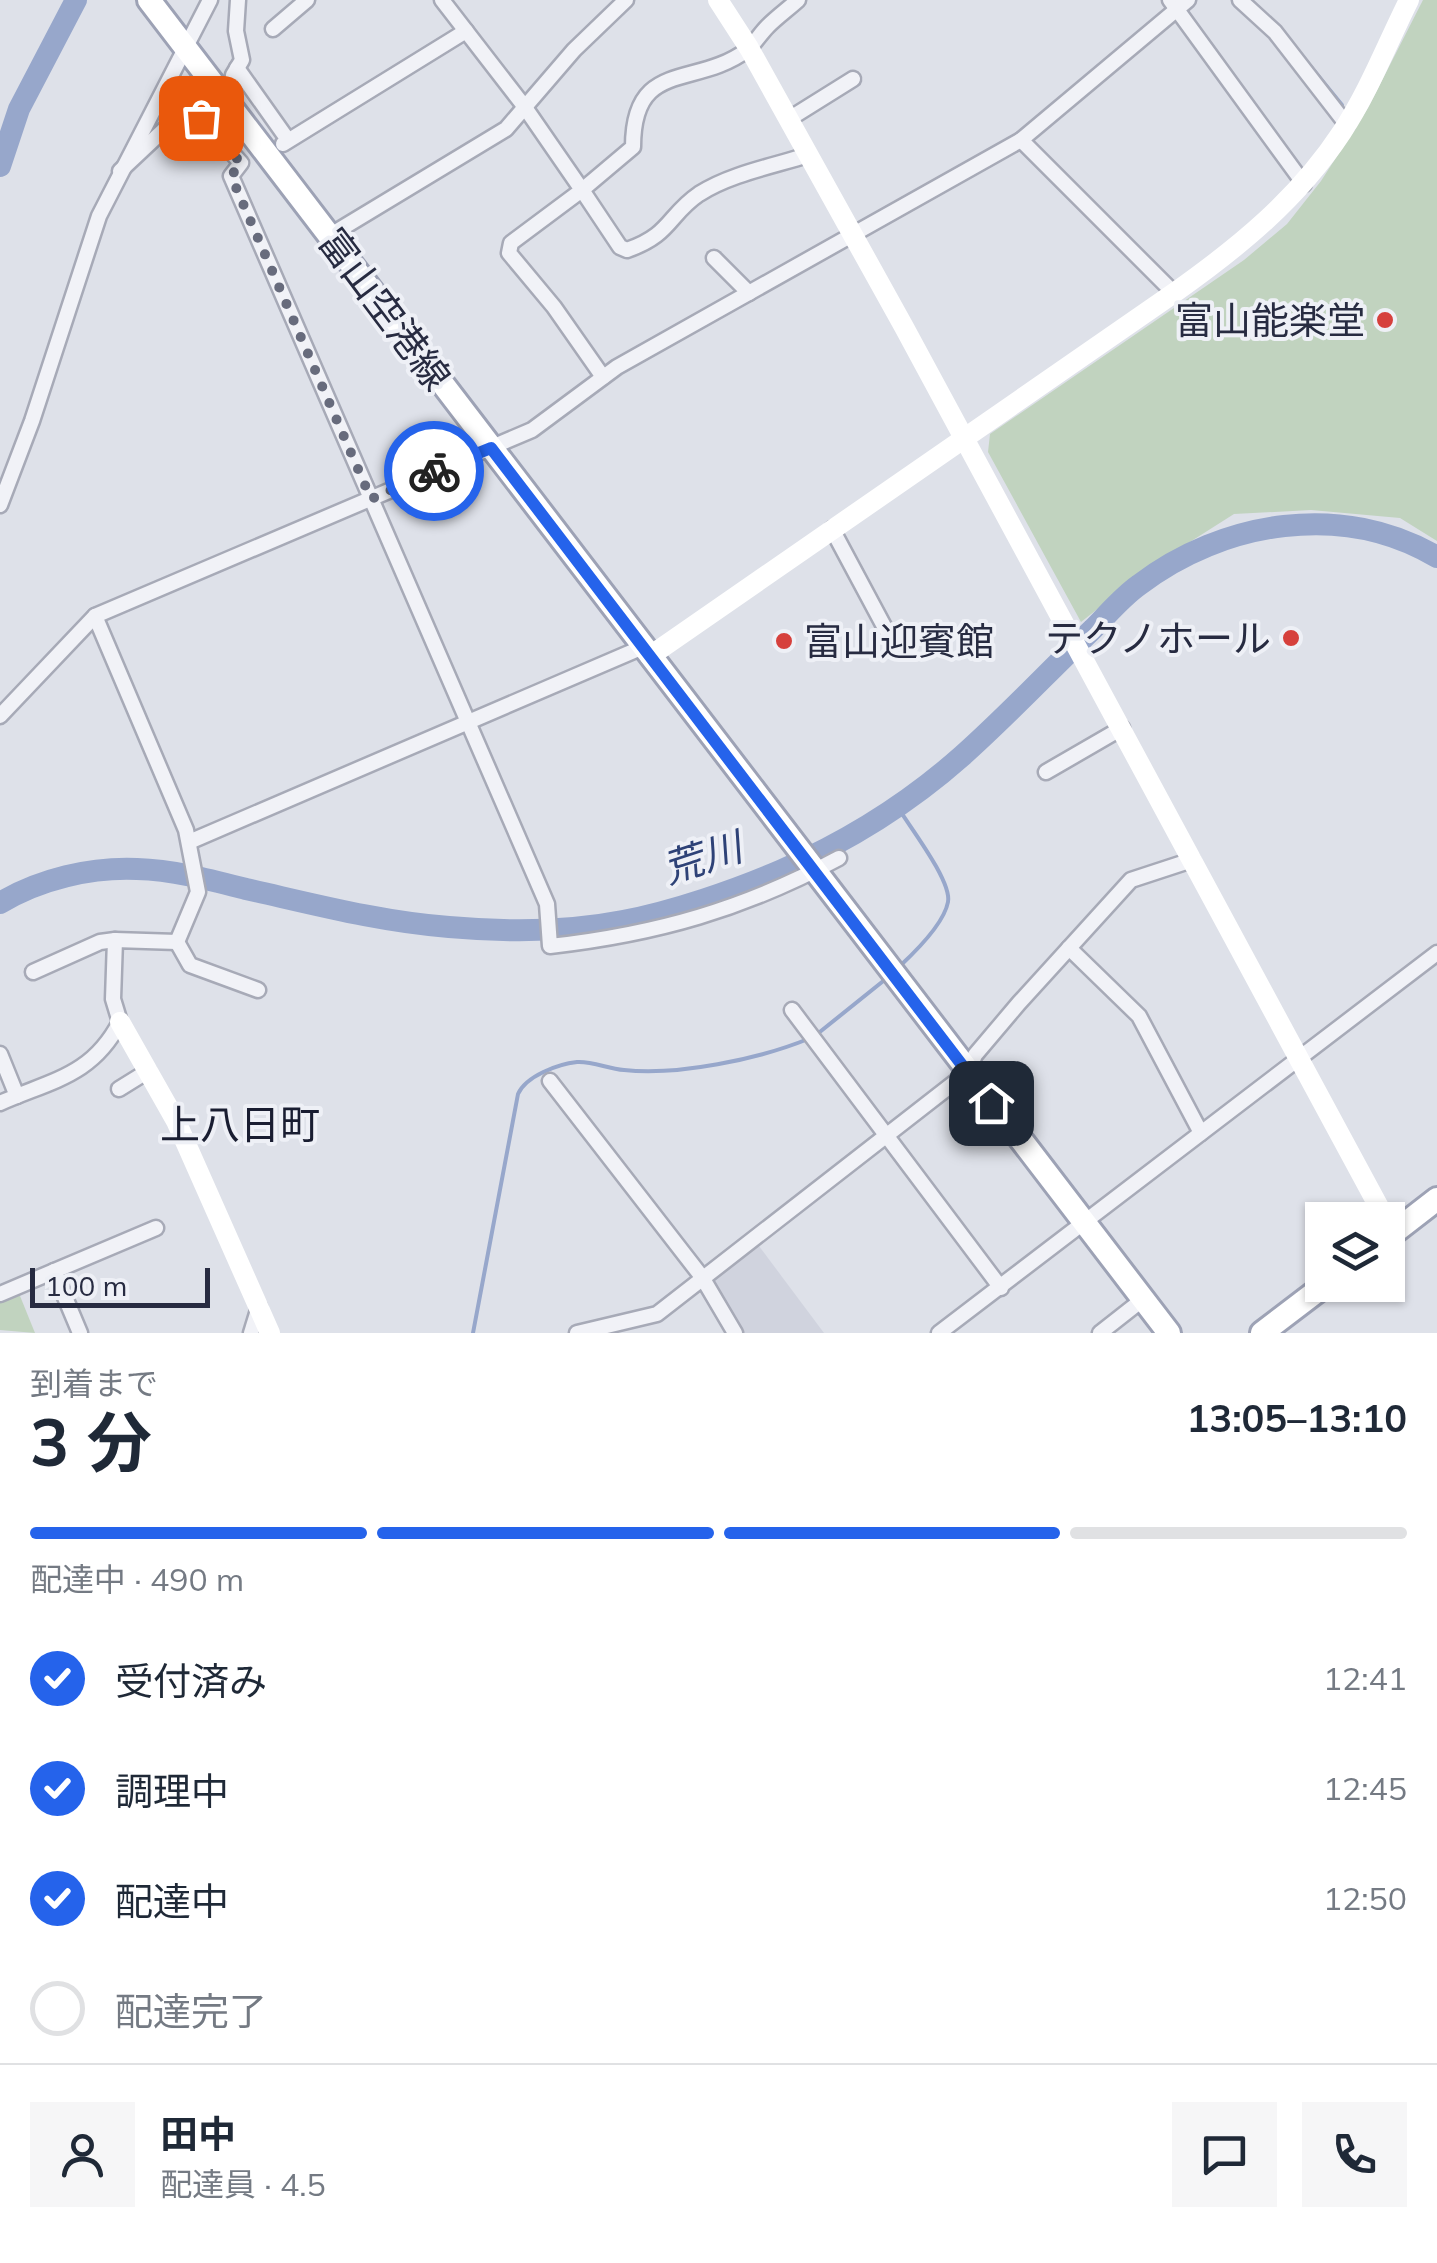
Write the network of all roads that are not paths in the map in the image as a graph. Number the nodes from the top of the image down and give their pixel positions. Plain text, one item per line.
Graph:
1 (149, 0) edge
2 (210, 0) edge
3 (238, 0) edge
4 (307, 0) edge
5 (442, 0) edge
6 (626, 0) edge
7 (718, 0) edge
8 (798, 0) edge
9 (1240, 0) edge
10 (1408, 0) edge
11 (1179, 3) edge
12 (273, 30) dead end
13 (466, 31) junction
14 (180, 42) junction
15 (749, 48) junction
16 (853, 79) dead end
17 (524, 106) junction
18 (788, 119) junction
19 (1346, 124) junction
20 (1021, 140) junction
21 (808, 154) junction
22 (120, 171) junction
23 (1304, 184) junction
24 (582, 190) junction
25 (853, 234) junction
26 (329, 236) junction
27 (714, 258) dead end
28 (749, 293) junction
29 (1174, 293) junction
30 (604, 376) junction
31 (964, 438) junction
32 (491, 448) junction
33 (371, 499) junction
34 (0, 505) edge
35 (832, 530) junction
36 (95, 616) junction
37 (886, 630) dead end
38 (646, 652) junction
39 (0, 716) edge
40 (468, 722) junction
41 (1122, 728) junction
42 (1046, 772) dead end
43 (191, 850) junction
44 (839, 858) dead end
45 (1192, 860) junction
46 (814, 872) junction
47 (115, 940) junction
48 (177, 942) junction
49 (1069, 948) junction
50 (1437, 953) edge
51 (33, 972) dead end
52 (258, 990) dead end
53 (792, 1010) dead end
54 (120, 1022) junction
55 (0, 1054) edge
56 (1299, 1058) junction
57 (148, 1070) junction
58 (968, 1072) junction
59 (550, 1081) dead end
60 (119, 1090) dead end
61 (17, 1096) junction
62 (0, 1103) edge
63 (1201, 1133) junction
64 (887, 1136) junction
65 (1437, 1199) edge
66 (1374, 1202) edge
67 (1405, 1218) edge
68 (1084, 1224) junction
69 (156, 1228) dead end
70 (54, 1271) junction
71 (702, 1277) junction
72 (1001, 1288) junction
73 (0, 1294) edge
74 (1142, 1300) junction
75 (1305, 1300) edge
76 (259, 1308) junction
77 (948, 1331) edge
78 (80, 1333) edge
79 (251, 1333) edge
80 (270, 1333) edge
81 (577, 1333) edge
82 (735, 1333) edge
83 (1100, 1333) edge
84 (1168, 1333) edge
85 (1262, 1333) edge

1 - 14 main road, 富山空港線
2 - 14 street
3 - 13 street
4 - 12 street
5 - 13 street
6 - 17 street
7 - 15 street
8 - 15 street
9 - 19 street
10 - 19 street
11 - 20 street
11 - 23 street
13 - 17 street
14 - 22 street
14 - 26 main road, 富山空港線
15 - 18 street
15 - 24 street
16 - 18 street
17 - 24 street
17 - 26 street
18 - 21 street
19 - 23 street
20 - 25 street
20 - 29 street
21 - 24 street
21 - 25 street
22 - 33 street
22 - 34 street
23 - 29 street
24 - 30 street
25 - 28 street
25 - 31 street
26 - 32 main road, 富山空港線
27 - 28 street
28 - 30 street
29 - 31 street
30 - 32 street
31 - 35 street
31 - 41 street
32 - 33 street
32 - 38 main road, 富山空港線
33 - 36 street
33 - 40 street
35 - 37 street
35 - 38 street
36 - 39 street
36 - 43 street
38 - 40 street
38 - 46 main road, 富山空港線
40 - 43 street
40 - 46 street
41 - 42 street
41 - 45 street
43 - 48 street
44 - 46 street
45 - 49 street
45 - 56 street
46 - 58 main road, 富山空港線
47 - 48 street
47 - 51 street
47 - 54 street
48 - 52 street
49 - 58 street
49 - 63 street
50 - 56 street
53 - 64 street
54 - 57 street
54 - 61 street
55 - 61 street
56 - 63 street
56 - 66 street
57 - 60 street
57 - 76 street
58 - 64 street
58 - 68 main road, 富山空港線
59 - 71 street
61 - 62 street
63 - 68 street
64 - 71 street
64 - 72 street
65 - 67 main road
68 - 72 street
68 - 74 main road, 富山空港線
69 - 70 street
70 - 73 street
70 - 78 street
71 - 81 street
71 - 82 street
72 - 77 street
74 - 83 street
74 - 84 main road, 富山空港線
75 - 85 main road
76 - 79 street
76 - 80 street

